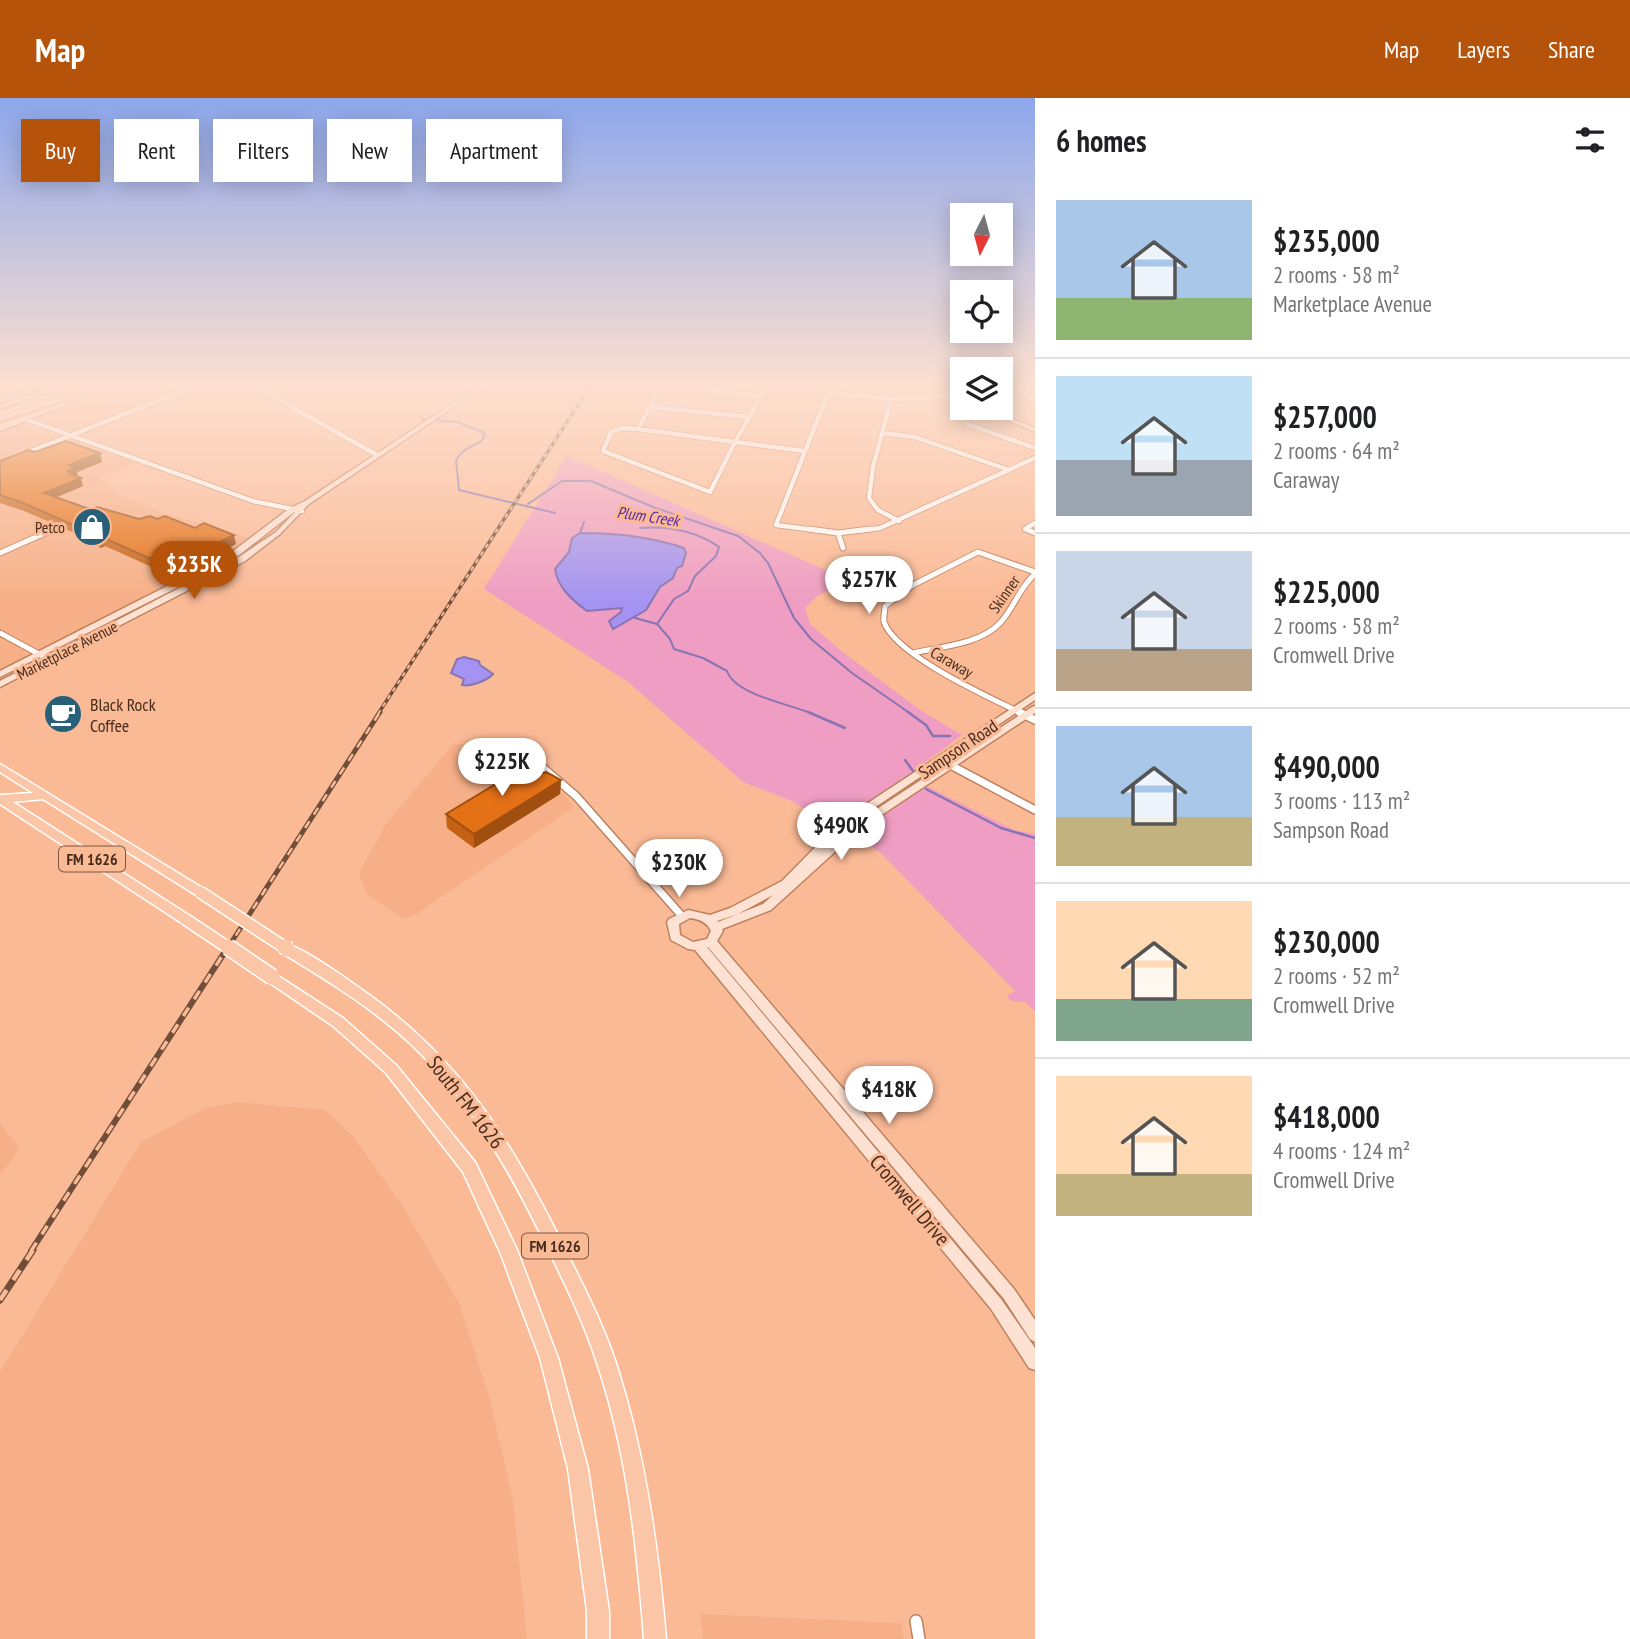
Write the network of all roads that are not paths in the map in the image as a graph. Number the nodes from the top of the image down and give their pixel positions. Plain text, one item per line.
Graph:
1 (140, 460) edge
2 (370, 460) edge
3 (626, 460) edge
4 (727, 460) edge
5 (801, 460) edge
6 (876, 460) edge
7 (980, 460) edge
8 (1031, 460) edge
9 (1009, 470) junction
10 (307, 502) junction
11 (292, 509) junction
12 (302, 511) junction
13 (900, 521) junction
14 (1035, 523) edge
15 (52, 530) dead end
16 (838, 533) junction
17 (1035, 533) edge
18 (843, 548) dead end
19 (0, 553) edge
20 (1035, 573) edge
21 (0, 634) edge
22 (913, 653) junction
23 (38, 654) junction
24 (48, 659) junction
25 (0, 674) edge
26 (0, 684) edge
27 (1035, 696) edge
28 (1035, 709) edge
29 (1026, 715) edge
30 (530, 748) dead end
31 (946, 763) junction
32 (0, 767) edge
33 (29, 786) junction
34 (43, 795) junction
35 (1, 796) edge
36 (1035, 810) edge
37 (681, 915) junction
38 (712, 923) junction
39 (705, 944) junction
40 (1035, 1334) edge
41 (1035, 1362) edge
42 (916, 1622) dead end
43 (598, 1639) edge
44 (655, 1639) edge
45 (919, 1639) edge

1 - 11 street
2 - 10 street, Marketplace Avenue
3 - 4 street
5 - 16 street
6 - 13 street
7 - 9 street
8 - 9 street
9 - 13 street
10 - 11 street, Marketplace Avenue
10 - 12 street, Marketplace Avenue
11 - 12 street
11 - 23 street, Marketplace Avenue
12 - 24 street, Marketplace Avenue
13 - 16 street
14 - 17 street
15 - 19 street
16 - 18 street
20 - 22 street, Skinner
20 - 22 street, Caraway
21 - 23 street
22 - 29 street, Caraway
23 - 24 street
23 - 25 street, Marketplace Avenue
24 - 26 street, Marketplace Avenue
27 - 29 street, Sampson Road
28 - 29 street, Sampson Road
29 - 31 street, Sampson Road
30 - 37 street
31 - 36 street
31 - 38 street, Sampson Road
32 - 33 main road, South FM 1626 / FM 1626
33 - 34 main road, South FM 1626 / FM 1626
33 - 35 main road
34 - 35 main road
34 - 44 main road, South FM 1626 / FM 1626, bridge
35 - 43 main road, South FM 1626 / FM 1626, bridge
37 - 38 street
37 - 39 street
38 - 39 street
39 - 40 street, Cromwell Drive
39 - 41 street, Cromwell Drive
42 - 45 street

